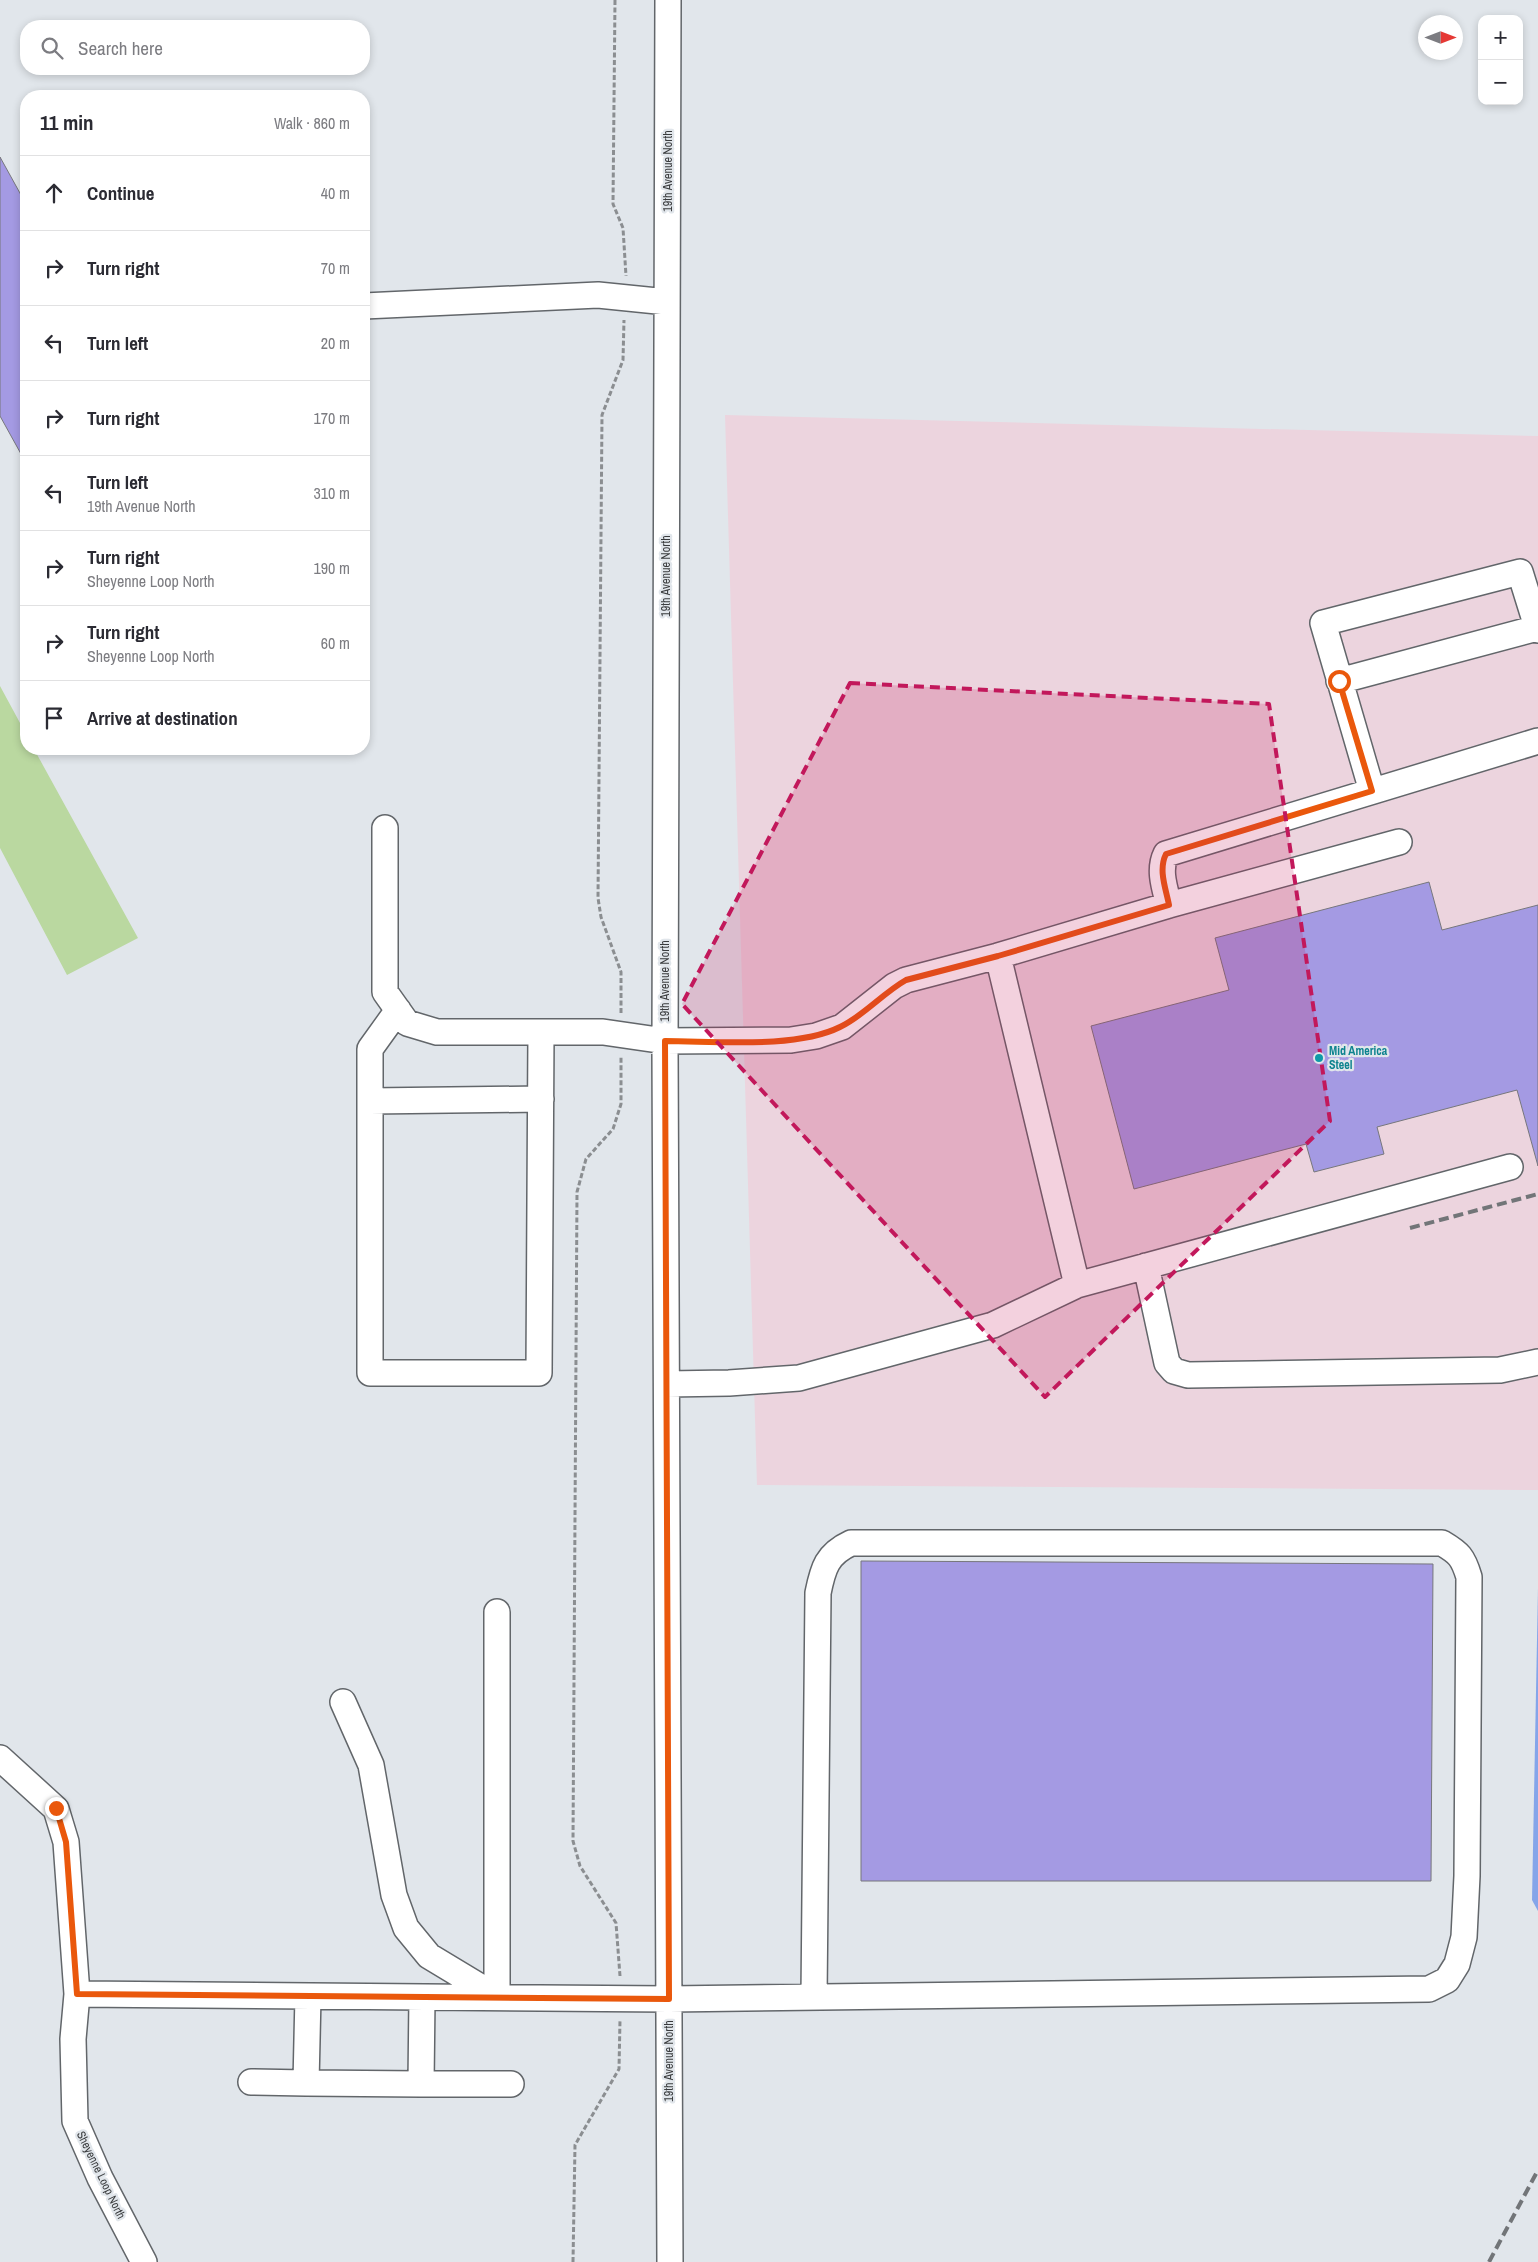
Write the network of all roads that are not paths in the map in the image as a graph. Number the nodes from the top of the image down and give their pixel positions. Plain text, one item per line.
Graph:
1 (668, 0) edge
2 (667, 302) junction
3 (370, 306) edge
4 (1538, 629) edge
5 (1339, 681) junction
6 (1538, 741) edge
7 (1372, 791) junction
8 (385, 828) dead end
9 (1399, 842) dead end
10 (1169, 905) junction
11 (998, 956) junction
12 (398, 1010) junction
13 (541, 1032) junction
14 (665, 1041) junction
15 (541, 1099) junction
16 (370, 1101) junction
17 (1510, 1167) dead end
18 (1146, 1266) junction
19 (1077, 1285) junction
20 (1538, 1362) edge
21 (667, 1384) junction
22 (497, 1612) dead end
23 (343, 1702) dead end
24 (0, 1758) edge
25 (77, 1994) junction
26 (308, 1996) junction
27 (422, 1997) junction
28 (497, 1997) junction
29 (814, 1997) junction
30 (669, 1999) junction
31 (251, 2082) dead end
32 (306, 2083) junction
33 (421, 2084) junction
34 (511, 2084) dead end
35 (144, 2262) edge
36 (670, 2262) edge

1 - 2 street, 19th Avenue North
2 - 3 street
2 - 14 street, 19th Avenue North
4 - 5 street
4 - 5 street
5 - 7 street
6 - 7 street
7 - 10 street
8 - 12 street
9 - 10 street
10 - 11 street
11 - 14 street
11 - 19 street
12 - 13 street
12 - 16 street
13 - 14 street
13 - 15 street
14 - 21 street, 19th Avenue North
15 - 16 street
15 - 16 street
17 - 18 street
18 - 19 street
18 - 20 street
19 - 21 street
21 - 30 street, 19th Avenue North
22 - 28 street
23 - 28 street
24 - 25 street, Sheyenne Loop North
25 - 26 street
25 - 35 street, Sheyenne Loop North
26 - 27 street
26 - 32 street
27 - 28 street
27 - 33 street
28 - 30 street
29 - 29 street
29 - 30 street
30 - 36 street, 19th Avenue North
31 - 32 street
32 - 33 street
33 - 34 street

